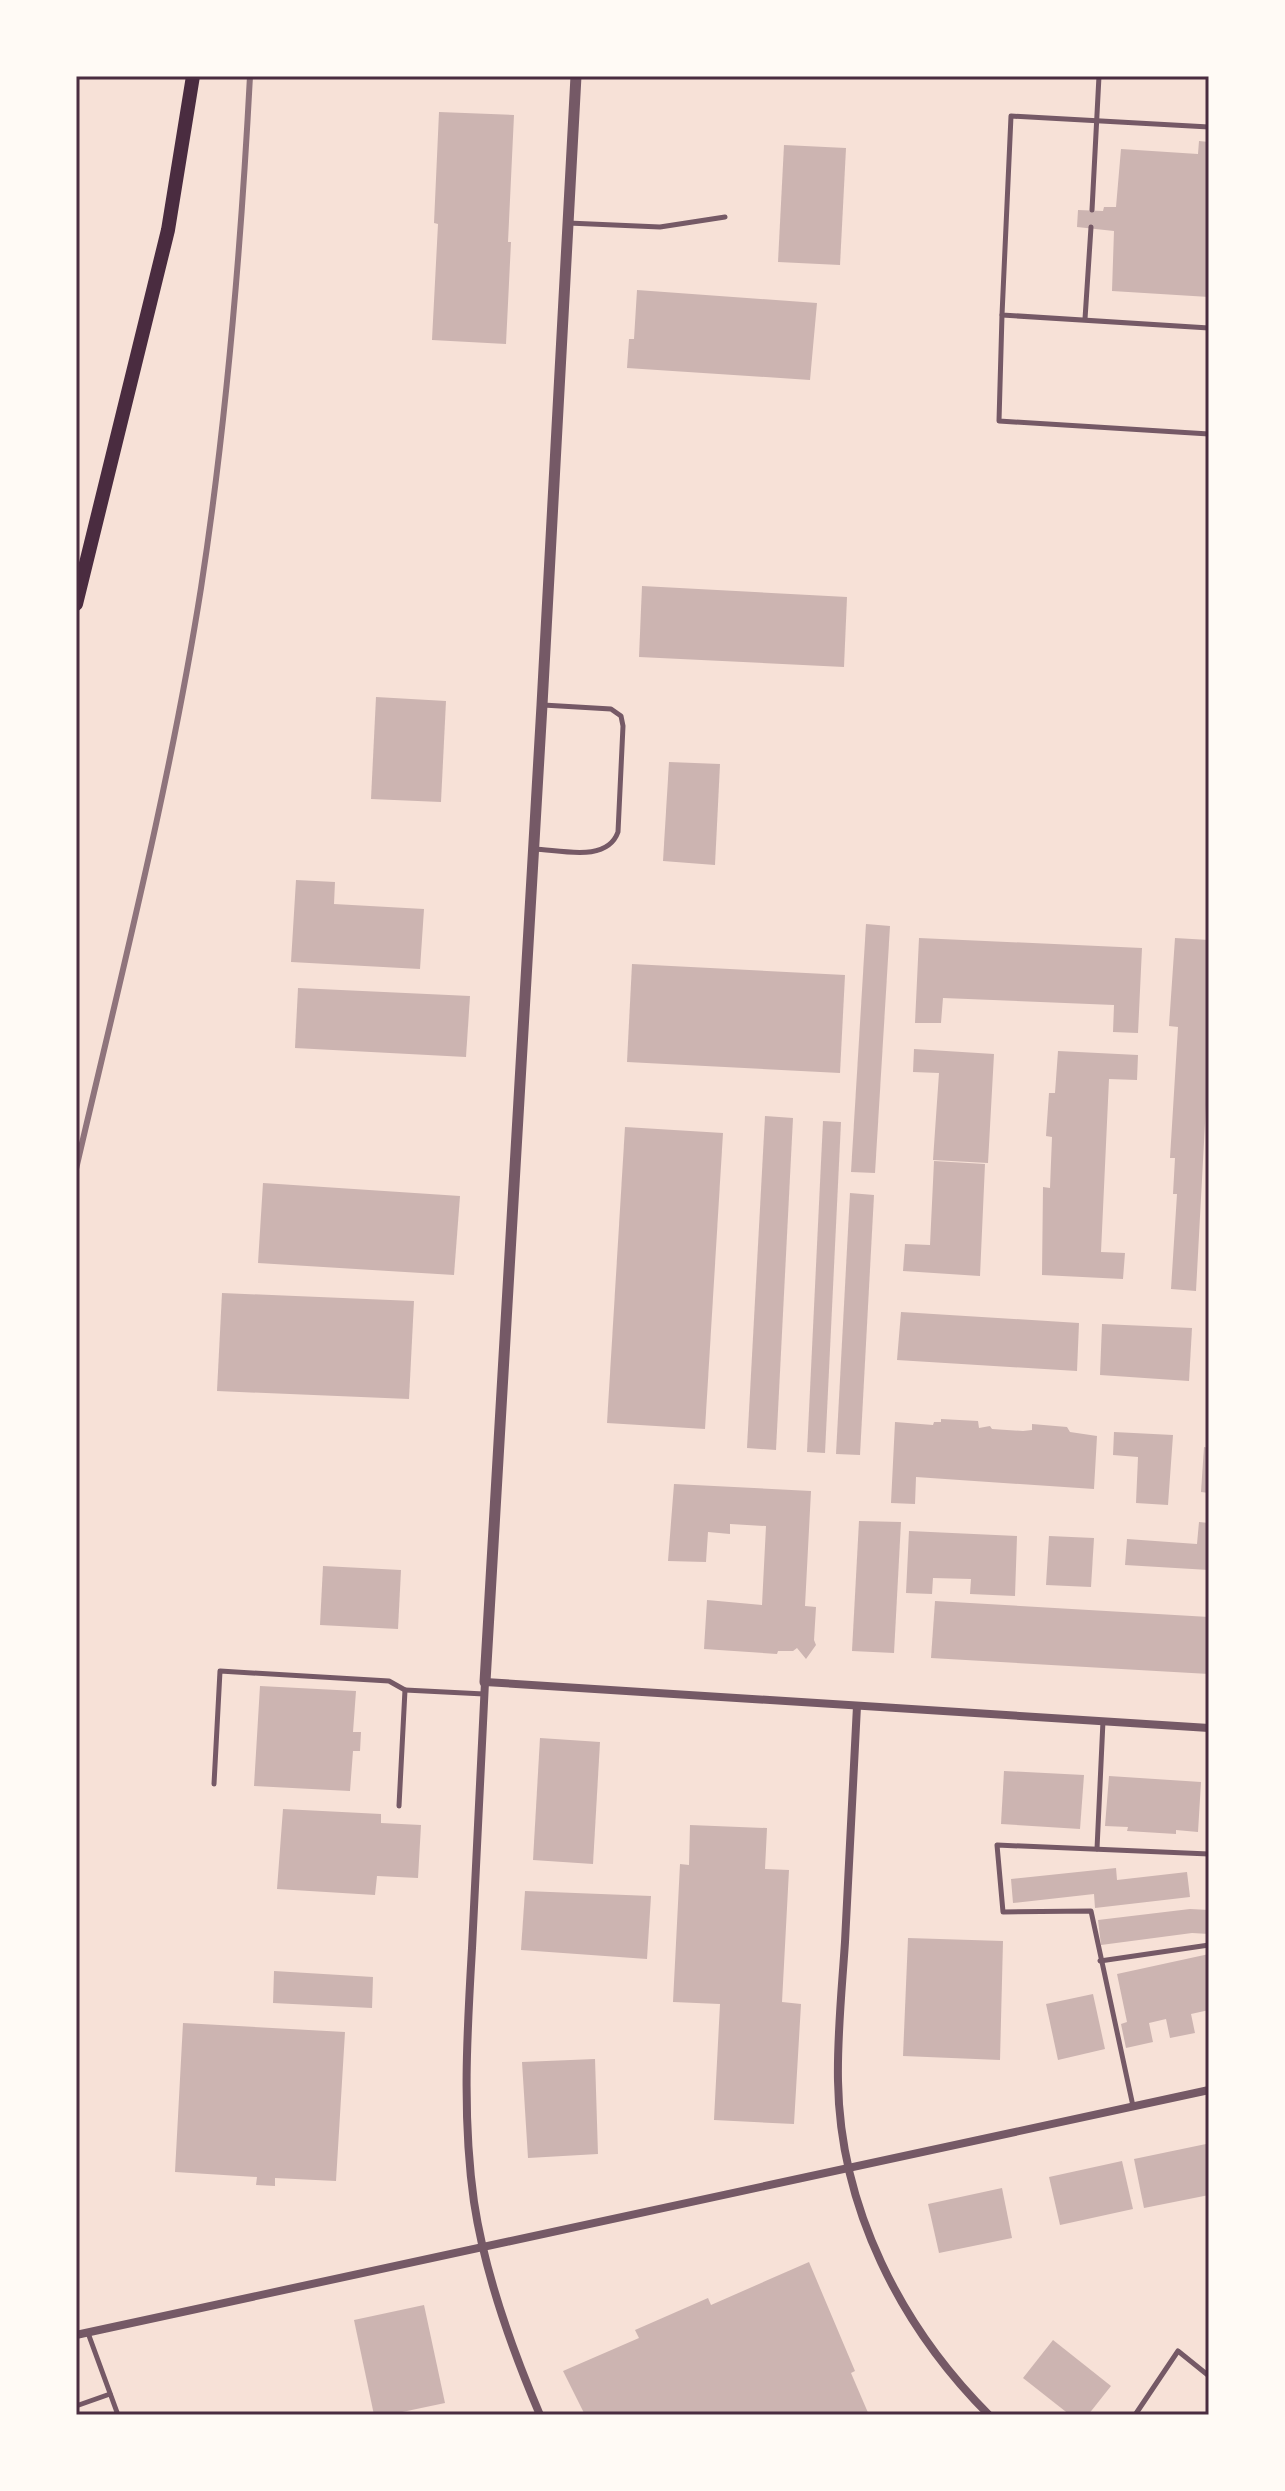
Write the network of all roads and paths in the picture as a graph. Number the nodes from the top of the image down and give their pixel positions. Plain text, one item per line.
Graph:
1 (193, 76) edge
2 (576, 76) edge
3 (1099, 76) edge
4 (1097, 120) junction
5 (1209, 127) edge
6 (1092, 210) dead end
7 (725, 217) dead end
8 (567, 223) junction
9 (1091, 227) dead end
10 (1002, 315) junction
11 (1085, 319) junction
12 (1209, 328) edge
13 (1209, 434) edge
14 (81, 565) edge
15 (76, 604) edge
16 (542, 705) junction
17 (534, 849) junction
18 (485, 1688) junction
19 (405, 1690) junction
20 (857, 1706) junction
21 (1103, 1721) junction
22 (1209, 1728) edge
23 (214, 1784) dead end
24 (399, 1806) dead end
25 (1097, 1849) junction
26 (1209, 1854) edge
27 (1209, 1945) edge
28 (1100, 1961) junction
29 (1209, 2090) edge
30 (1133, 2106) junction
31 (848, 2167) junction
32 (483, 2247) junction
33 (87, 2332) junction
34 (76, 2335) edge
35 (1209, 2376) edge
36 (110, 2394) junction
37 (76, 2406) edge
38 (118, 2415) edge
39 (540, 2415) edge
40 (989, 2415) edge
41 (1135, 2415) edge

1 - 14 main road
2 - 8 street
3 - 4 lane
4 - 5 lane
4 - 6 lane
4 - 10 lane
7 - 8 lane
8 - 16 street
9 - 11 lane
10 - 11 lane
10 - 13 lane
11 - 12 lane
14 - 15 main road
16 - 17 street
16 - 17 lane
17 - 18 street
18 - 19 lane
18 - 20 street
18 - 32 street
19 - 23 lane
19 - 24 lane
20 - 21 street
20 - 31 street
21 - 22 street
21 - 25 lane
25 - 26 lane
25 - 28 lane
27 - 28 lane
28 - 30 lane
29 - 30 street
30 - 31 street
31 - 32 street
31 - 40 street
32 - 33 street
32 - 39 street
33 - 34 street
33 - 36 lane
35 - 41 lane
36 - 37 lane
36 - 38 lane

